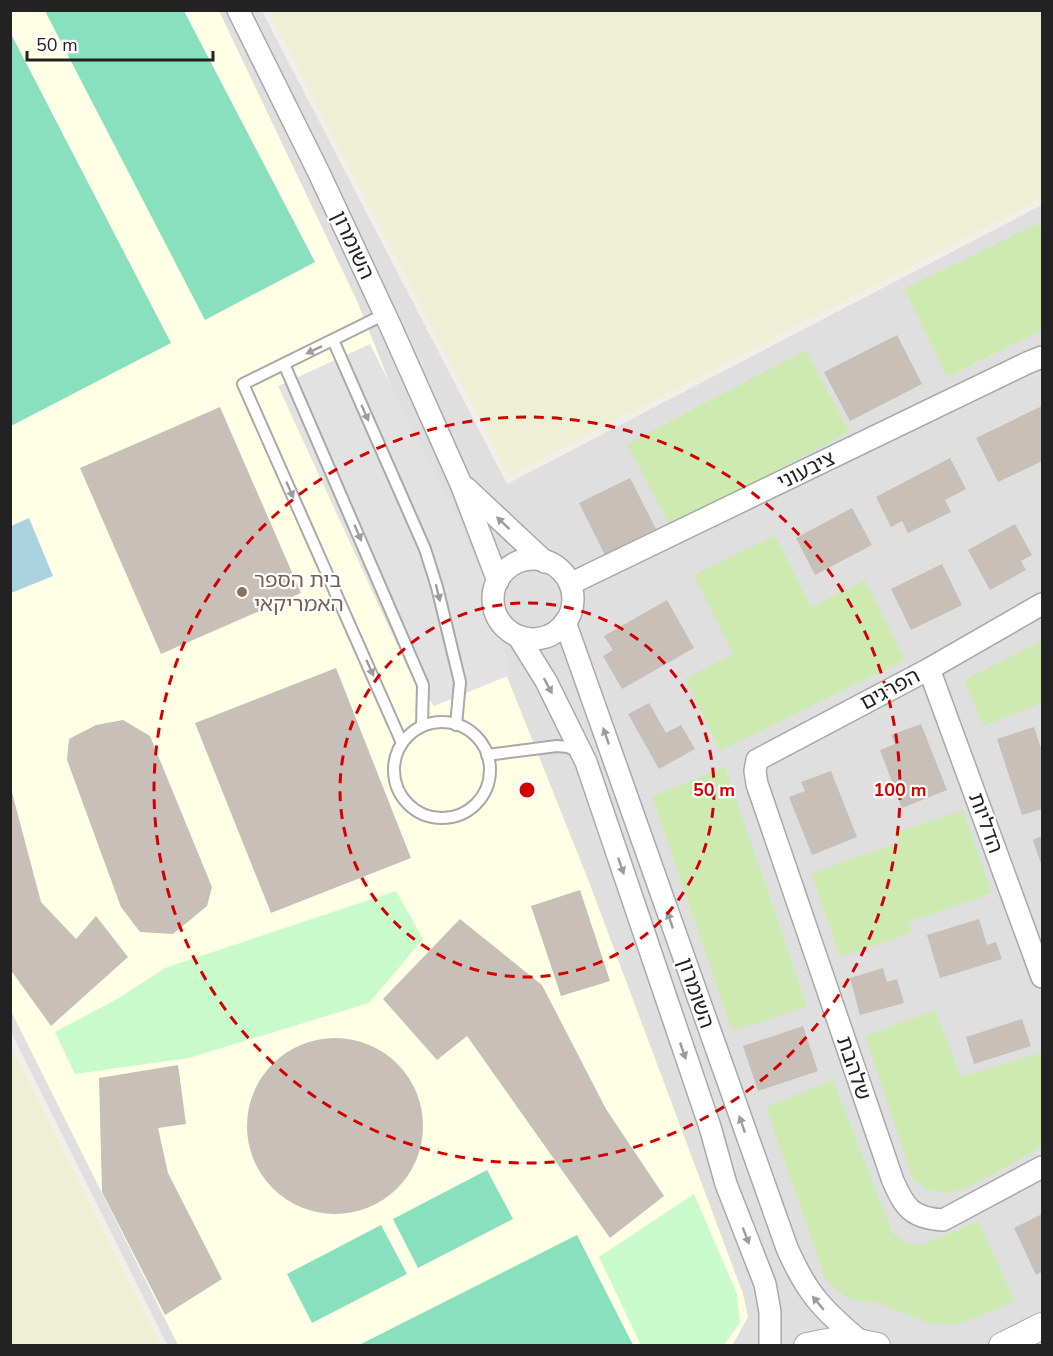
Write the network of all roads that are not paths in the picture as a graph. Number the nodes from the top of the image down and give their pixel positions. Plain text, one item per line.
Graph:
1 (237, 10) edge
2 (385, 314) junction
3 (333, 340) junction
4 (1042, 357) edge
5 (284, 364) junction
6 (461, 484) junction
7 (545, 562) junction
8 (498, 581) junction
9 (570, 584) junction
10 (1042, 604) edge
11 (565, 622) junction
12 (518, 636) junction
13 (929, 669) junction
14 (456, 725) junction
15 (422, 726) junction
16 (402, 743) junction
17 (487, 755) junction
18 (586, 762) junction
19 (757, 784) joint
20 (1042, 977) edge
21 (1042, 1167) edge
22 (1042, 1326) edge
23 (869, 1344) edge
24 (770, 1346) edge
25 (807, 1346) edge
26 (1002, 1346) edge

1 - 2 street, השומרון
2 - 3 lane
2 - 6 street, השומרון
3 -> 5 lane
3 -> 14 lane
4 - 9 street, ציבעוני
5 -> 15 lane
5 -> 16 lane
7 -> 6 street, השומרון
6 - 8 street, השומרון
7 - 8 street
7 - 9 street
8 - 12 street
9 - 11 street
10 - 13 street, הפרגים
11 - 12 street
23 -> 11 street, השומרון
12 -> 18 street, השומרון
13 - 19 street, הפרגים
13 - 20 street, הדליות
14 - 15 lane
14 - 17 lane
15 - 16 lane
16 - 17 lane
17 - 18 lane
18 -> 24 street, השומרון
19 - 21 street, שלהבת
22 - 26 street
23 - 25 street

